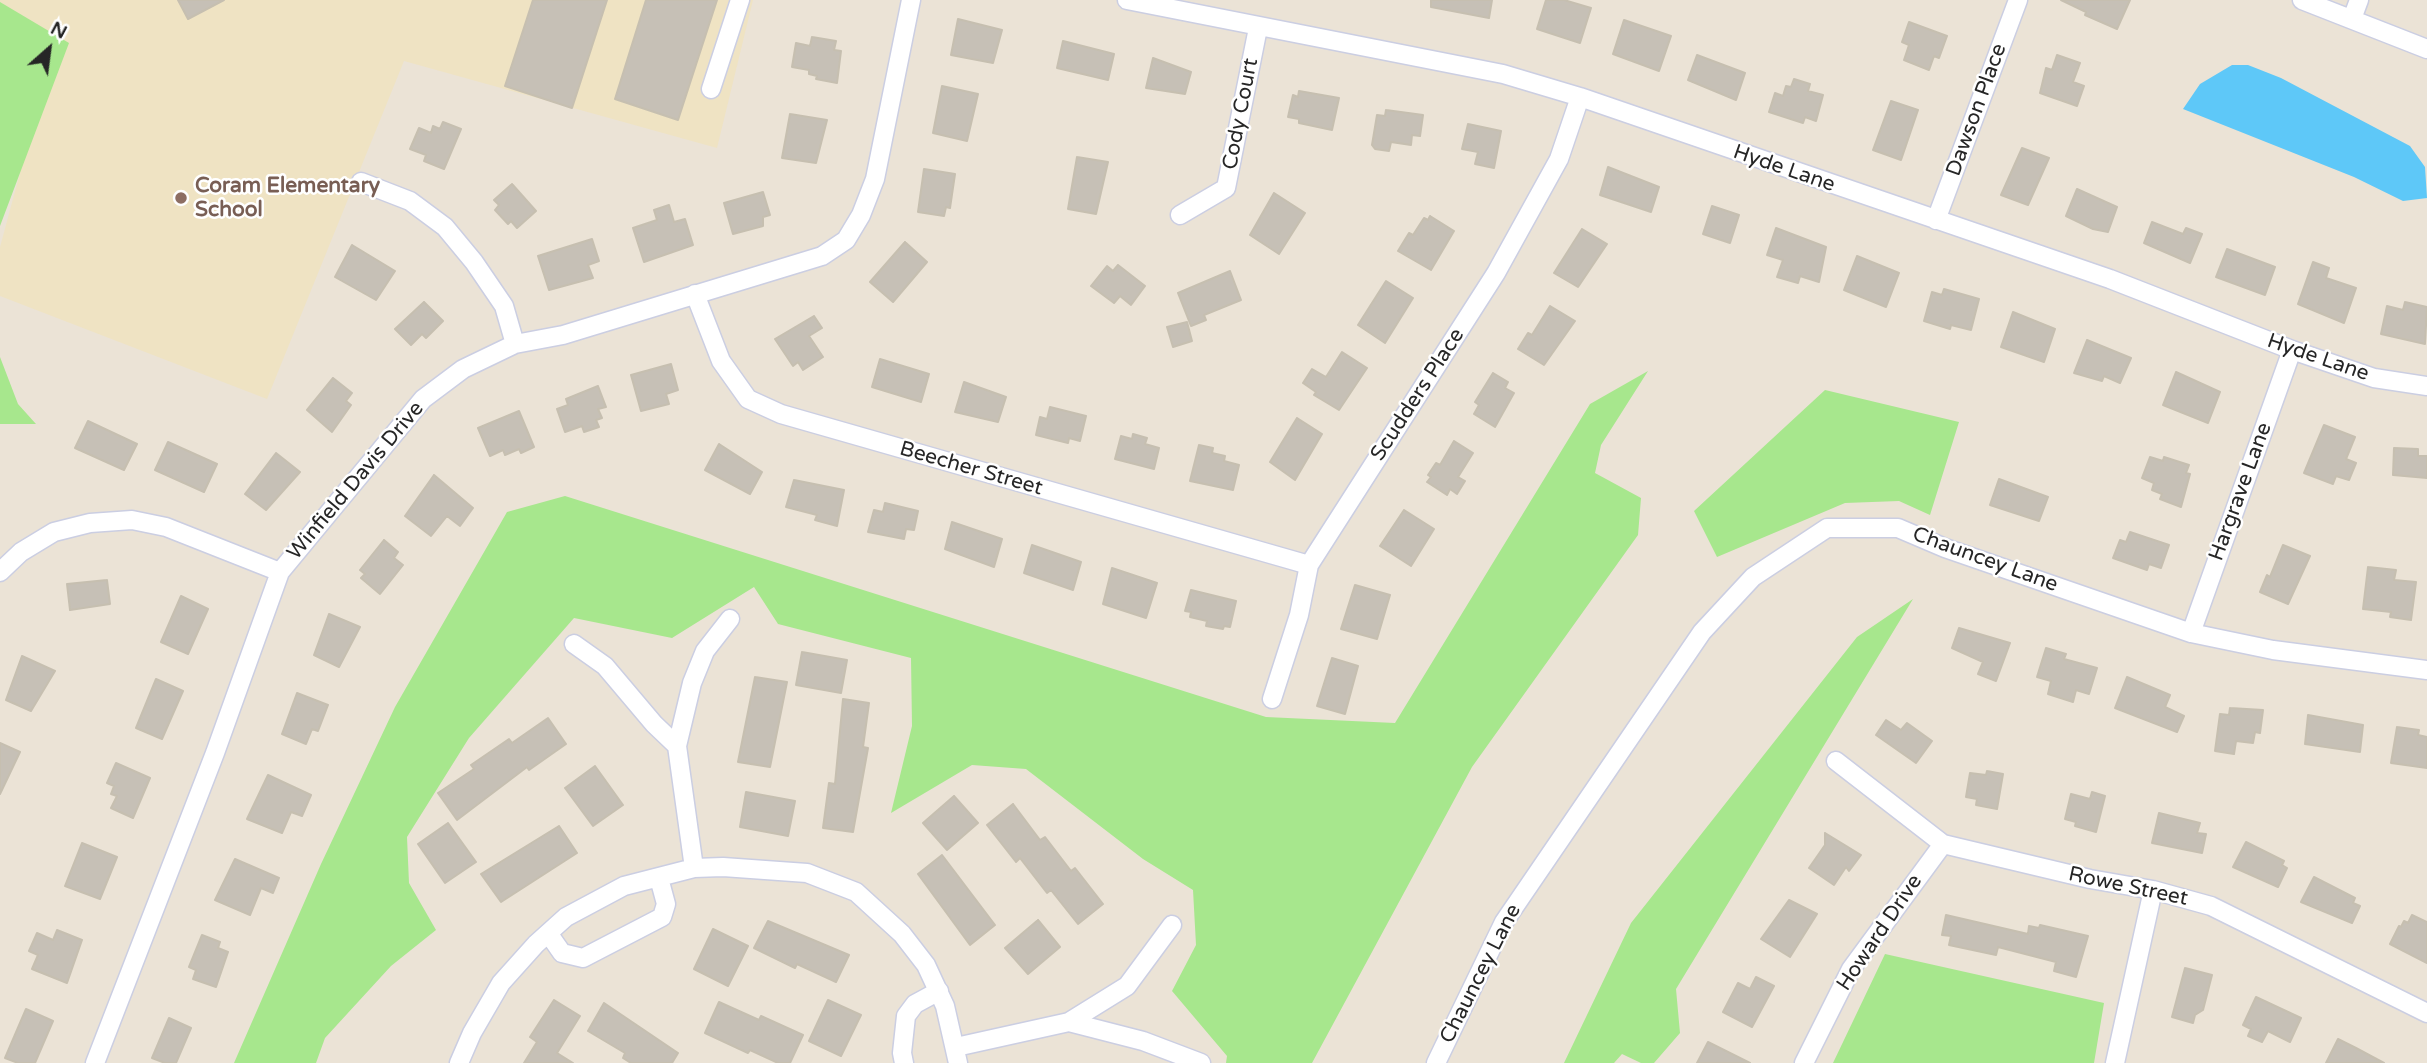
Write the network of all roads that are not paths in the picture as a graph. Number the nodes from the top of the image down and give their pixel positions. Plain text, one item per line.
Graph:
1 (740, 0) edge
2 (911, 0) edge
3 (1127, 0) edge
4 (2018, 0) edge
5 (2302, 0) edge
6 (2359, 0) edge
7 (2352, 19) junction
8 (1258, 28) junction
9 (2427, 49) edge
10 (711, 89) dead end
11 (1580, 97) junction
12 (361, 182) dead end
13 (1181, 215) dead end
14 (1936, 220) junction
15 (695, 294) junction
16 (515, 344) junction
17 (2292, 350) junction
18 (2427, 386) edge
19 (1309, 565) junction
20 (0, 572) edge
21 (280, 572) junction
22 (730, 619) dead end
23 (2191, 633) junction
24 (574, 644) dead end
25 (2427, 670) edge
26 (1272, 699) dead end
27 (677, 746) junction
28 (1836, 761) dead end
29 (1943, 844) junction
30 (694, 868) junction
31 (659, 878) junction
32 (2153, 890) junction
33 (1172, 925) dead end
34 (548, 933) junction
35 (939, 991) junction
36 (2427, 1013) edge
37 (1069, 1022) junction
38 (957, 1055) edge
39 (95, 1063) edge
40 (459, 1063) edge
41 (904, 1063) edge
42 (1201, 1063) edge
43 (1436, 1063) edge
44 (1804, 1063) edge
45 (2115, 1063) edge

1 - 10 street
2 - 15 street, Winfield Davis Drive
3 - 8 street, Hyde Lane
4 - 14 street, Dawson Place
5 - 7 street
6 - 7 street
7 - 9 street
8 - 11 street, Hyde Lane
8 - 13 street, Cody Court
11 - 14 street, Hyde Lane
11 - 19 street, Scudders Place
12 - 16 street
14 - 17 street, Hyde Lane
15 - 16 street, Winfield Davis Drive
15 - 19 street, Beecher Street
16 - 21 street, Winfield Davis Drive
17 - 18 street, Hyde Lane
17 - 23 street, Hargrave Lane
19 - 26 street, Scudders Place
20 - 21 street
21 - 39 street, Winfield Davis Drive
22 - 27 street
23 - 25 street, Chauncey Lane
23 - 43 street, Chauncey Lane
24 - 27 street
27 - 30 street
28 - 29 street, Rowe Street
29 - 32 street, Rowe Street
29 - 44 street, Howard Drive
30 - 31 street
30 - 35 street
31 - 34 street
31 - 34 street
32 - 36 street, Rowe Street
32 - 45 street
33 - 37 street
34 - 40 street
35 - 38 street
35 - 41 street
37 - 38 street
37 - 42 street

